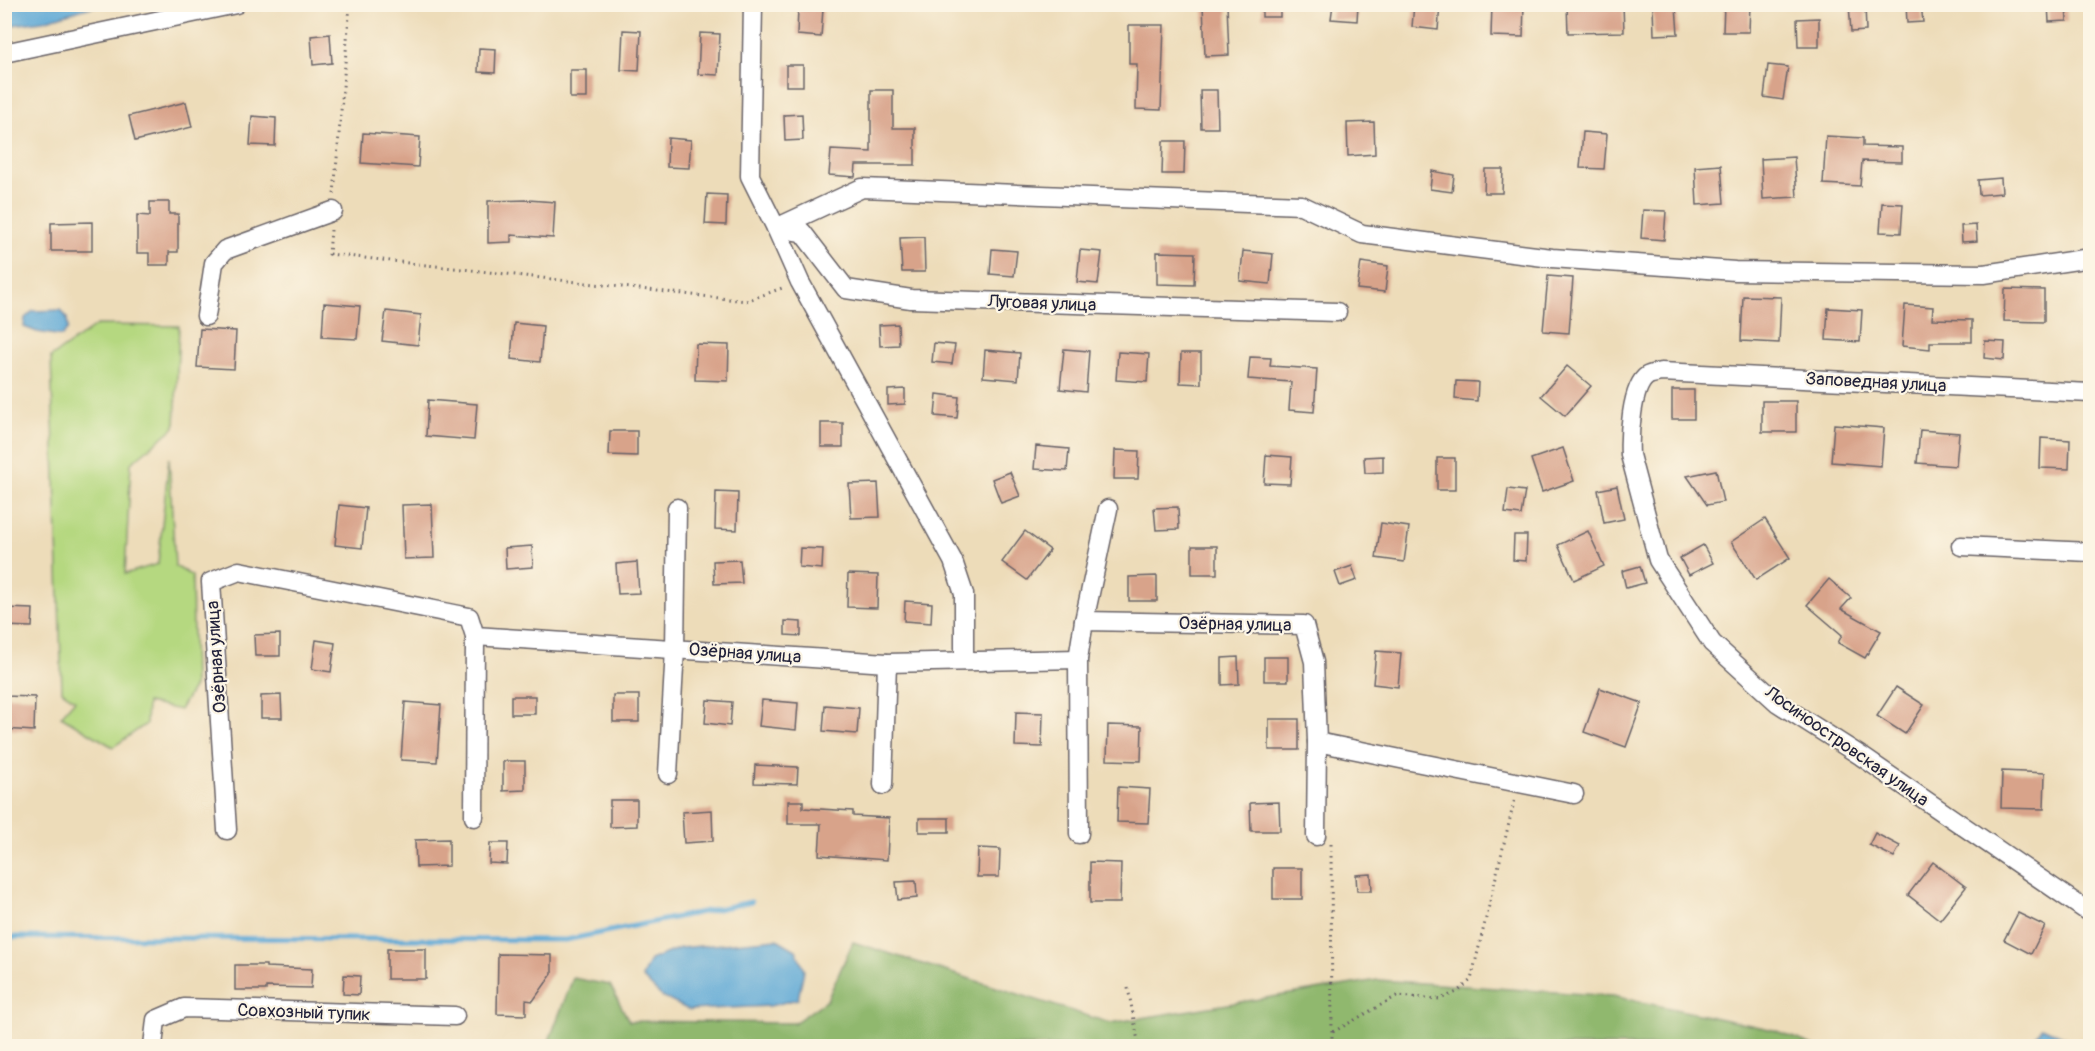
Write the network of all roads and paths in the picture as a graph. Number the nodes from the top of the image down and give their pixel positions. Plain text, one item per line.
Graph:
1 (236, 4) edge
2 (350, 4) edge
3 (753, 4) edge
4 (4, 53) edge
5 (333, 211) junction
6 (776, 228) junction
7 (2091, 258) edge
8 (800, 282) junction
9 (1337, 312) dead end
10 (206, 316) dead end
11 (1661, 372) joint
12 (2091, 393) edge
13 (676, 508) dead end
14 (1108, 509) dead end
15 (1961, 546) dead end
16 (2091, 552) edge
17 (1084, 621) junction
18 (475, 636) junction
19 (675, 648) junction
20 (1078, 659) junction
21 (964, 661) junction
22 (887, 663) junction
23 (1317, 742) junction
24 (668, 774) dead end
25 (1519, 783) junction
26 (883, 785) dead end
27 (1574, 794) dead end
28 (474, 817) dead end
29 (227, 830) dead end
30 (1079, 834) dead end
31 (1323, 834) joint
32 (2091, 913) edge
33 (1128, 988) dead end
34 (455, 1016) dead end
35 (1333, 1032) junction
36 (153, 1047) edge
37 (1139, 1047) edge
38 (1332, 1047) edge

1 - 4 street
2 - 5 path
3 - 6 street
5 - 8 path
5 - 10 street
6 - 7 street
6 - 8 street
6 - 9 street, Луговая улица
8 - 21 street
11 - 12 street, Заповедная улица
11 - 32 street, Лосиноостровская улица
13 - 19 street
14 - 17 street
15 - 16 street
17 - 20 street
17 - 23 street, Озёрная улица
18 - 19 street, Озёрная улица
18 - 28 street
18 - 29 street, Озёрная улица
19 - 22 street, Озёрная улица
19 - 24 street
20 - 21 street, Озёрная улица
20 - 30 street
21 - 22 street, Озёрная улица
22 - 26 street
23 - 25 street
23 - 31 street, Озёрная улица
25 - 27 street
25 - 35 path
31 - 35 path
33 - 37 path
34 - 36 street, Совхозный тупик
35 - 38 path

